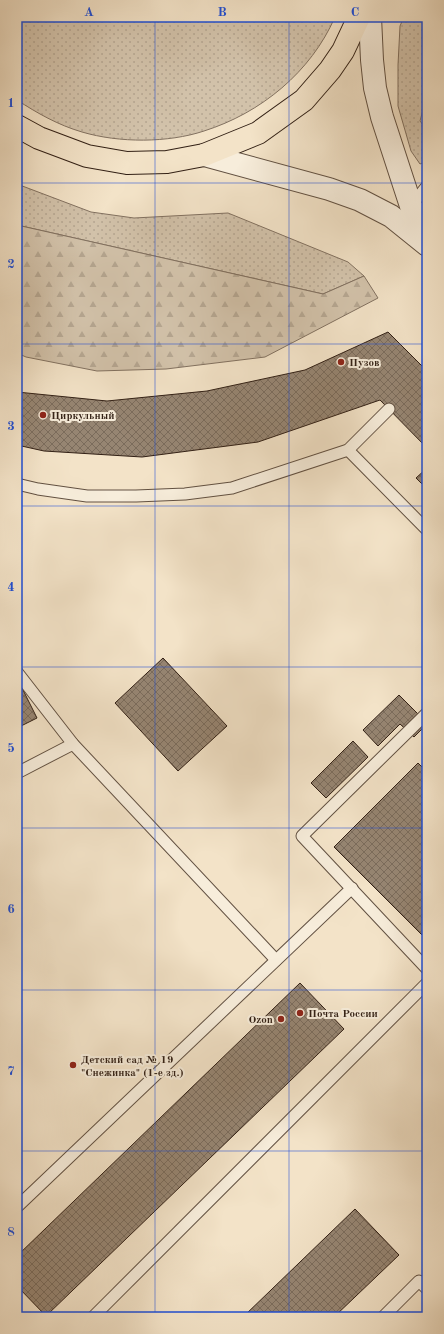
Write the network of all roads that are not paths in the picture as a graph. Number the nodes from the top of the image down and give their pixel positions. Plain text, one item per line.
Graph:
1 (359, 17) edge
2 (370, 17) edge
3 (17, 126) edge
4 (204, 155) junction
5 (427, 186) edge
6 (411, 206) junction
7 (427, 237) edge
8 (427, 245) edge
9 (389, 409) dead end
10 (348, 450) junction
11 (17, 484) edge
12 (427, 530) edge
13 (17, 672) edge
14 (427, 716) edge
15 (74, 744) junction
16 (17, 773) edge
17 (352, 888) junction
18 (276, 960) junction
19 (427, 969) edge
20 (427, 983) edge
21 (17, 1207) edge
22 (427, 1289) edge
23 (94, 1317) edge
24 (384, 1317) edge

1 - 4 main road
2 - 6 street
3 - 4 main road
4 - 8 street
5 - 6 lane
6 - 7 street
9 - 10 lane
10 - 11 lane
10 - 12 lane
13 - 15 lane
14 - 17 lane
15 - 16 lane
15 - 18 lane
17 - 18 lane
17 - 19 lane
18 - 21 lane
20 - 23 lane
22 - 24 lane

